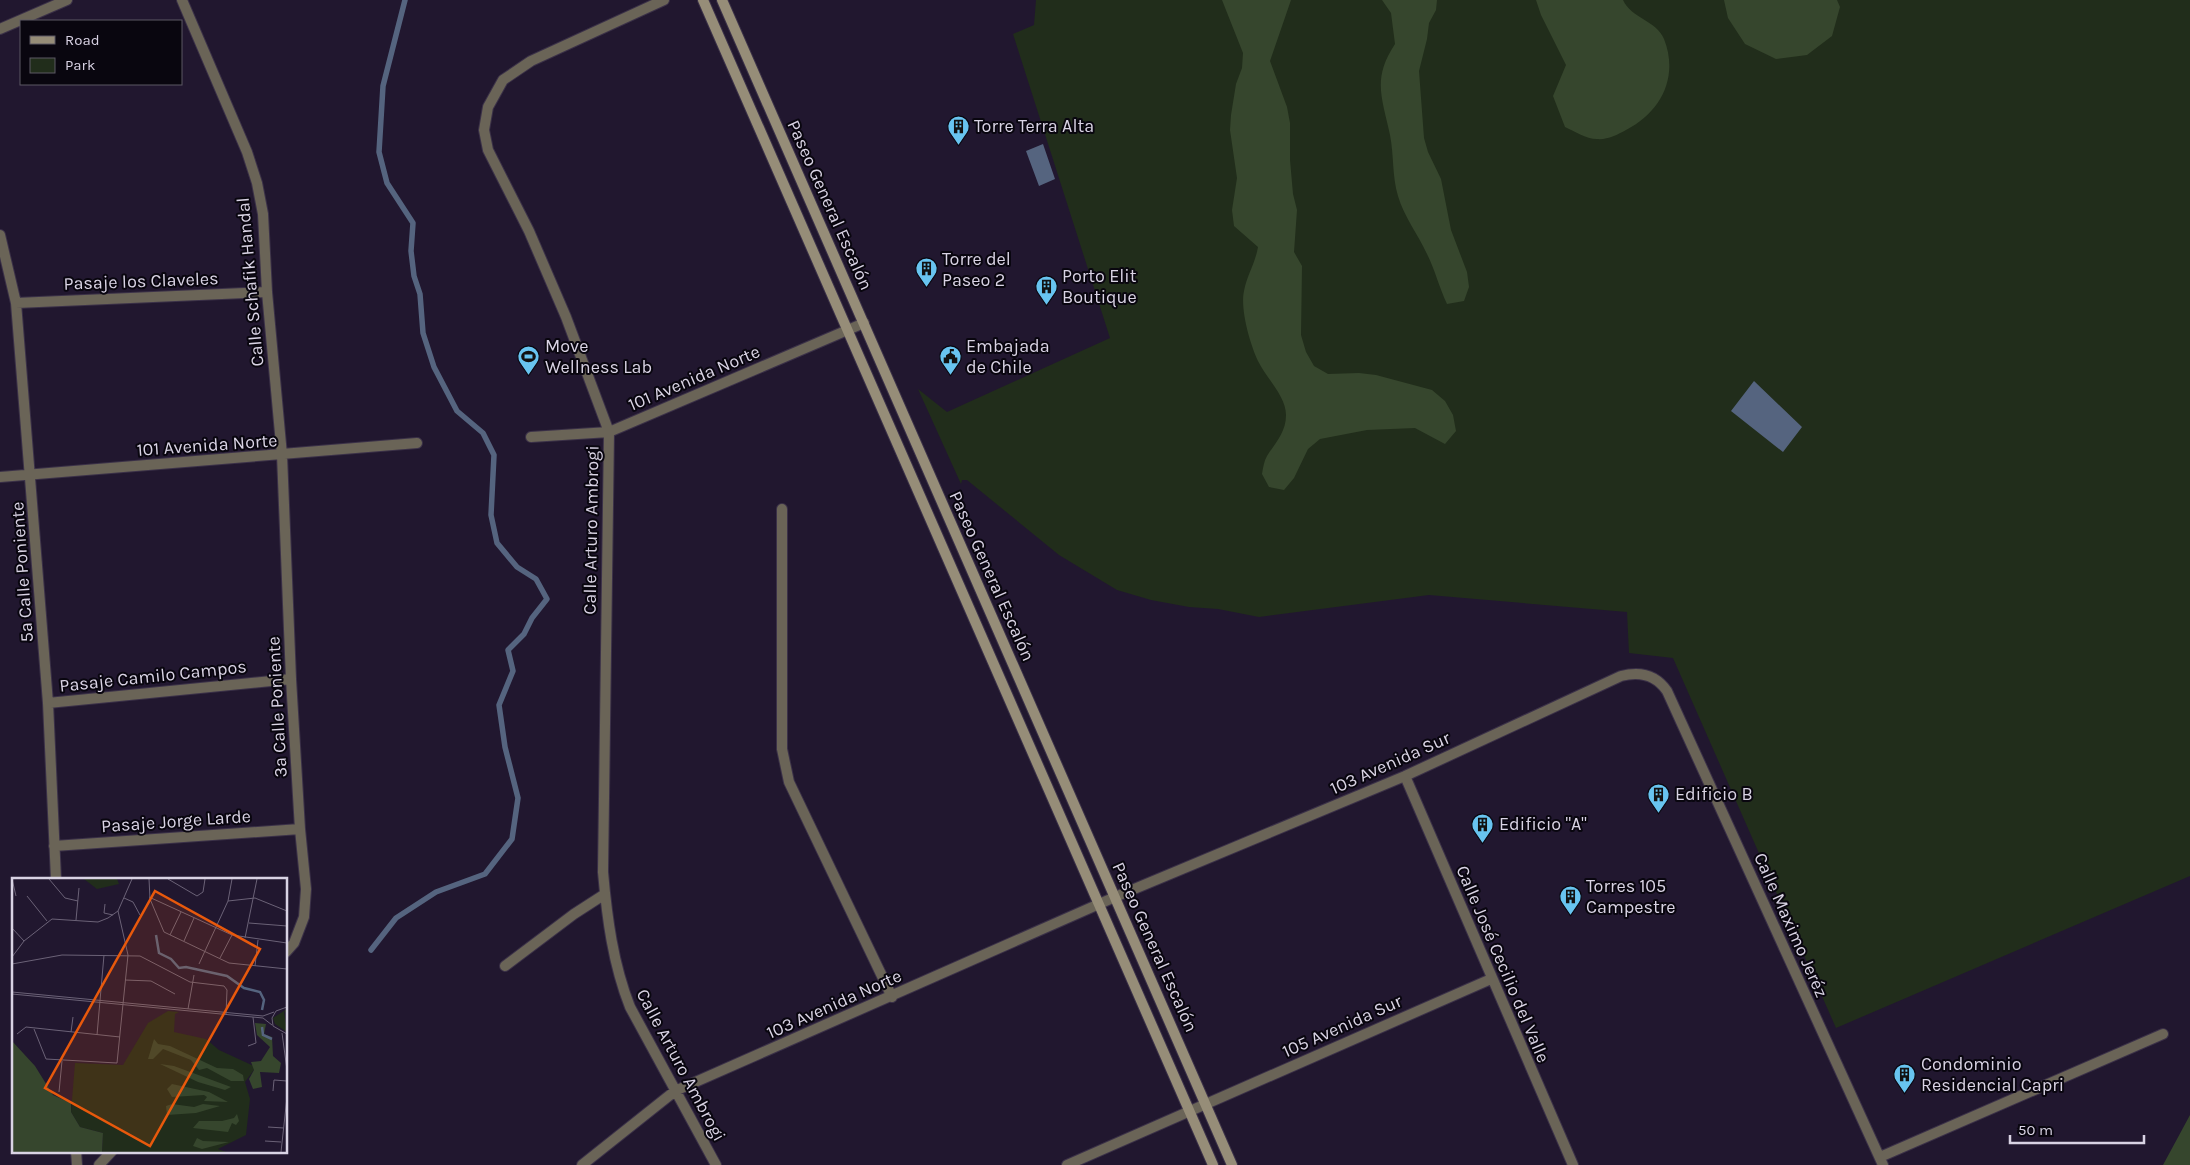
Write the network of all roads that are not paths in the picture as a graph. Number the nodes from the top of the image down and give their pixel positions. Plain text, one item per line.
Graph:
1 (67, 0) edge
2 (182, 0) edge
3 (664, 0) edge
4 (703, 0) edge
5 (722, 0) edge
6 (20, 20) edge
7 (21, 20) edge
8 (0, 29) edge
9 (0, 234) edge
10 (267, 292) junction
11 (16, 303) junction
12 (864, 323) junction
13 (847, 330) junction
14 (609, 432) junction
15 (531, 437) dead end
16 (417, 443) dead end
17 (282, 456) junction
18 (31, 474) junction
19 (0, 477) edge
20 (782, 509) dead end
21 (291, 679) junction
22 (1670, 697) joint
23 (48, 703) junction
24 (1405, 776) junction
25 (300, 830) junction
26 (54, 846) junction
27 (56, 878) edge
28 (605, 894) junction
29 (1115, 897) junction
30 (1099, 904) junction
31 (288, 950) edge
32 (505, 966) dead end
33 (1491, 979) junction
34 (892, 997) junction
35 (2163, 1034) dead end
36 (675, 1091) junction
37 (1206, 1103) junction
38 (1189, 1111) junction
39 (76, 1152) edge
40 (111, 1152) edge
41 (1881, 1161) edge
42 (76, 1165) edge
43 (100, 1165) edge
44 (582, 1165) edge
45 (716, 1165) edge
46 (1068, 1165) edge
47 (1213, 1165) edge
48 (1232, 1165) edge
49 (1574, 1165) edge

1 - 7 street
2 - 10 street, Calle Schafik Handal
3 - 14 street, Calle Arturo Ambrogi
4 - 13 street, Paseo General Escalón
5 - 12 street, Paseo General Escalón
6 - 8 street
9 - 11 street, 5a Calle Poniente
10 - 11 street, Pasaje los Claveles
10 - 17 street, Calle Schafik Handal
11 - 18 street, 5a Calle Poniente
12 - 13 street, 101 Avenida Norte
12 - 29 street, Paseo General Escalón
13 - 14 street, 101 Avenida Norte
13 - 30 street, Paseo General Escalón
14 - 15 street, 101 Avenida Norte
14 - 28 street, Calle Arturo Ambrogi
16 - 17 street, 101 Avenida Norte
17 - 18 street, 101 Avenida Norte
17 - 21 street, 3a Calle Poniente
18 - 19 street, 101 Avenida Norte
18 - 23 street, 5a Calle Poniente
20 - 34 street
21 - 23 street, Pasaje Camilo Campos
21 - 25 street, 3a Calle Poniente
22 - 24 street, 103 Avenida Sur
22 - 41 street, Calle Maximo Jeréz
23 - 26 street, 5a Calle Poniente
24 - 29 street, 103 Avenida Sur
24 - 33 street, Calle José Cecilio del Valle
25 - 26 street, Pasaje Jorge Larde
25 - 31 street, 3a Calle Poniente
26 - 27 street, 5a Calle Poniente
28 - 32 street
28 - 36 street, Calle Arturo Ambrogi
29 - 30 street, 103 Avenida Norte
29 - 37 street, Paseo General Escalón
30 - 34 street, 103 Avenida Norte
30 - 38 street, Paseo General Escalón
33 - 37 street, 105 Avenida Sur
33 - 49 street, Calle José Cecilio del Valle
34 - 36 street, 103 Avenida Norte
35 - 41 street
36 - 44 street, 103 Avenida Norte
36 - 45 street, Calle Arturo Ambrogi
37 - 38 street, 105 Avenida Sur
37 - 48 street, Paseo General Escalón
38 - 46 street, 105 Avenida Sur
38 - 47 street, Paseo General Escalón
39 - 42 street
40 - 43 street

